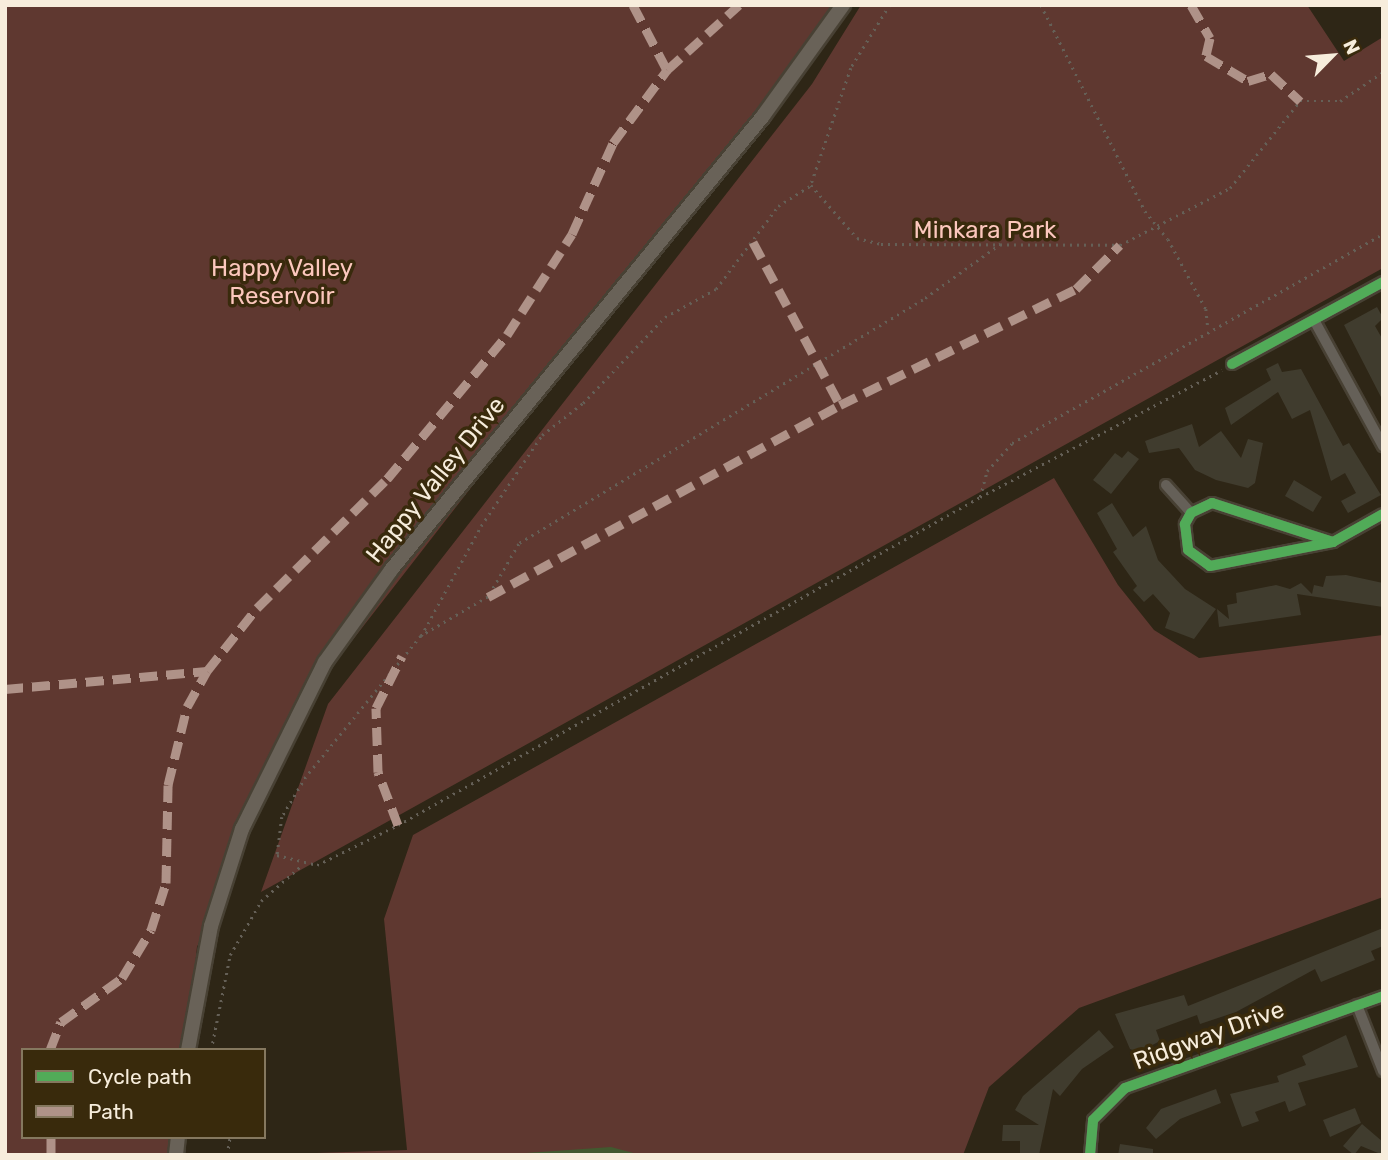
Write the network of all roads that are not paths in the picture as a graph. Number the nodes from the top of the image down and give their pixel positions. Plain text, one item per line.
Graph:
1 (843, 5) edge
2 (1383, 282) edge
3 (1314, 320) junction
4 (1232, 364) road end
5 (1383, 446) edge
6 (1166, 485) dead end
7 (1191, 513) junction
8 (1383, 514) edge
9 (1333, 542) junction
10 (1383, 996) edge
11 (1357, 1005) junction
12 (188, 1048) edge
13 (1383, 1072) edge
14 (1090, 1155) edge

1 - 12 main road, Happy Valley Drive
2 - 3 street
3 - 4 street
3 - 5 street
6 - 7 street
7 - 9 street
7 - 9 street
8 - 9 street
10 - 11 street, Ridgway Drive
11 - 13 street
11 - 14 street, Ridgway Drive

